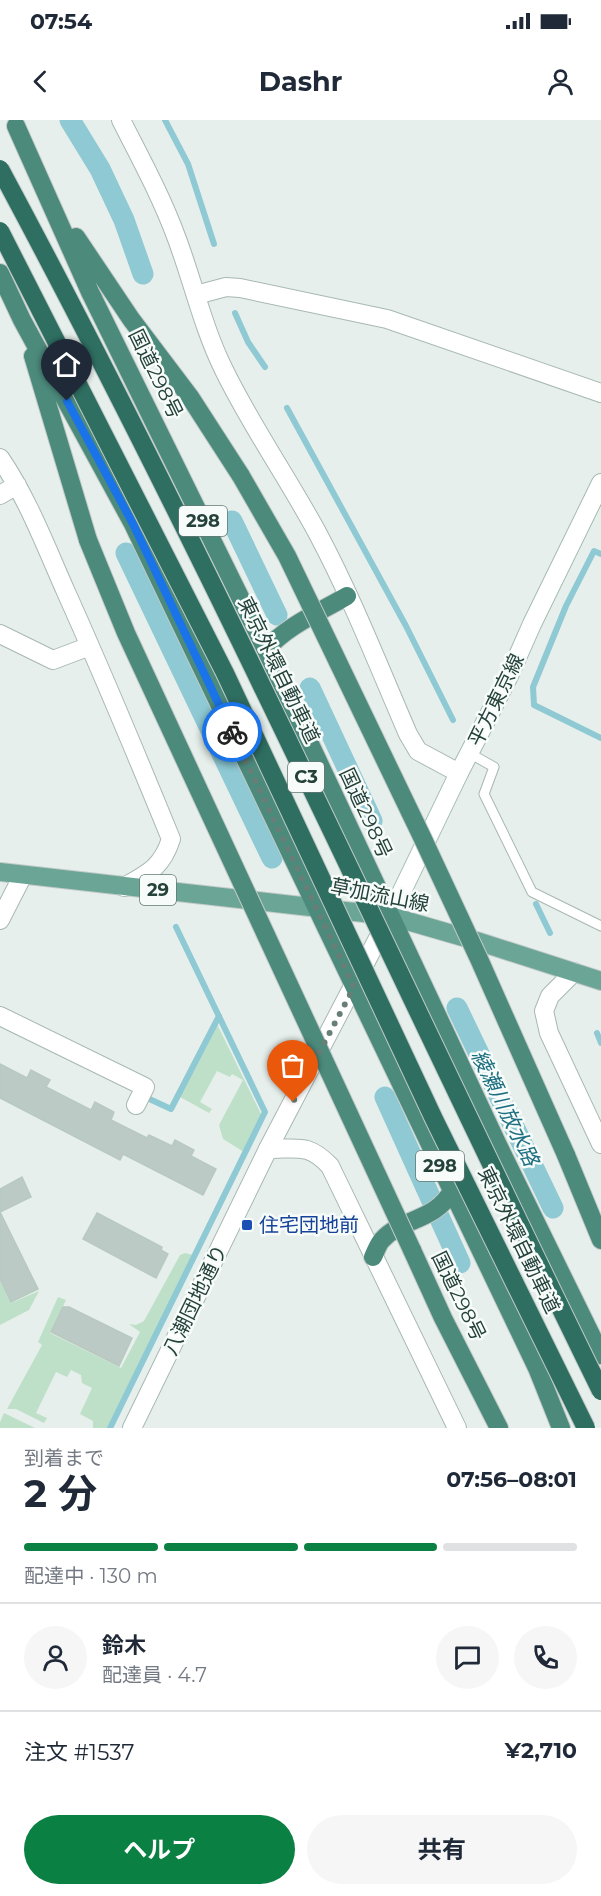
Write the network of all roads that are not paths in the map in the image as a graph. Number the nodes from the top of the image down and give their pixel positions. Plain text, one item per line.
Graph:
1 (121, 120) edge
2 (14, 123) edge
3 (0, 169) edge
4 (0, 231) edge
5 (0, 273) edge
6 (196, 295) junction
7 (22, 320) junction
8 (601, 393) edge
9 (0, 458) edge
10 (601, 483) edge
11 (16, 485) junction
12 (0, 495) edge
13 (347, 596) junction
14 (0, 634) edge
15 (90, 646) junction
16 (266, 650) junction
17 (469, 753) junction
18 (459, 773) junction
19 (0, 872) edge
20 (23, 875) junction
21 (124, 887) junction
22 (316, 906) junction
23 (390, 916) junction
24 (0, 920) edge
25 (601, 926) edge
26 (574, 972) junction
27 (601, 981) edge
28 (354, 987) junction
29 (0, 1016) edge
30 (136, 1105) dead end
31 (601, 1144) edge
32 (268, 1149) junction
33 (452, 1191) junction
34 (601, 1240) edge
35 (373, 1257) junction
36 (601, 1355) edge
37 (601, 1391) edge
38 (132, 1428) edge
39 (457, 1428) edge
40 (499, 1428) edge
41 (561, 1428) edge
42 (586, 1428) edge

1 - 6 street
2 - 16 highway, 国道298号 / 298
2 - 34 highway, 国道298号 / 298, bridge
3 - 37 highway, 東京外環自動車道 / C3, bridge
4 - 42 highway, 東京外環自動車道 / C3, bridge
5 - 7 highway, 国道298号 / 298
6 - 8 street
6 - 13 street
7 - 22 highway, 国道298号 / 298
7 - 40 highway, 国道298号 / 298, bridge
9 - 11 street
10 - 17 street, 平方東京線
11 - 12 street
11 - 15 street
13 - 16 highway
13 - 18 street
14 - 15 street
15 - 21 street
16 - 23 highway, 国道298号 / 298
17 - 18 street, 平方東京線
17 - 25 lane
18 - 23 street, 平方東京線
19 - 20 main road, 草加流山線 / 29
20 - 21 main road, 草加流山線 / 29
20 - 24 street
21 - 22 main road, 草加流山線 / 29
22 - 23 main road, 草加流山線 / 29
22 - 28 highway, 国道298号 / 298
23 - 26 main road, 草加流山線 / 29
23 - 28 street, 八潮団地通り
23 - 36 highway, 国道298号 / 298
26 - 27 main road, 草加流山線 / 29
26 - 31 street
28 - 32 street, 八潮団地通り
28 - 33 highway, 国道298号 / 298
29 - 30 street
32 - 35 street
32 - 38 street, 八潮団地通り
33 - 35 highway
33 - 41 highway, 国道298号 / 298
35 - 39 street

